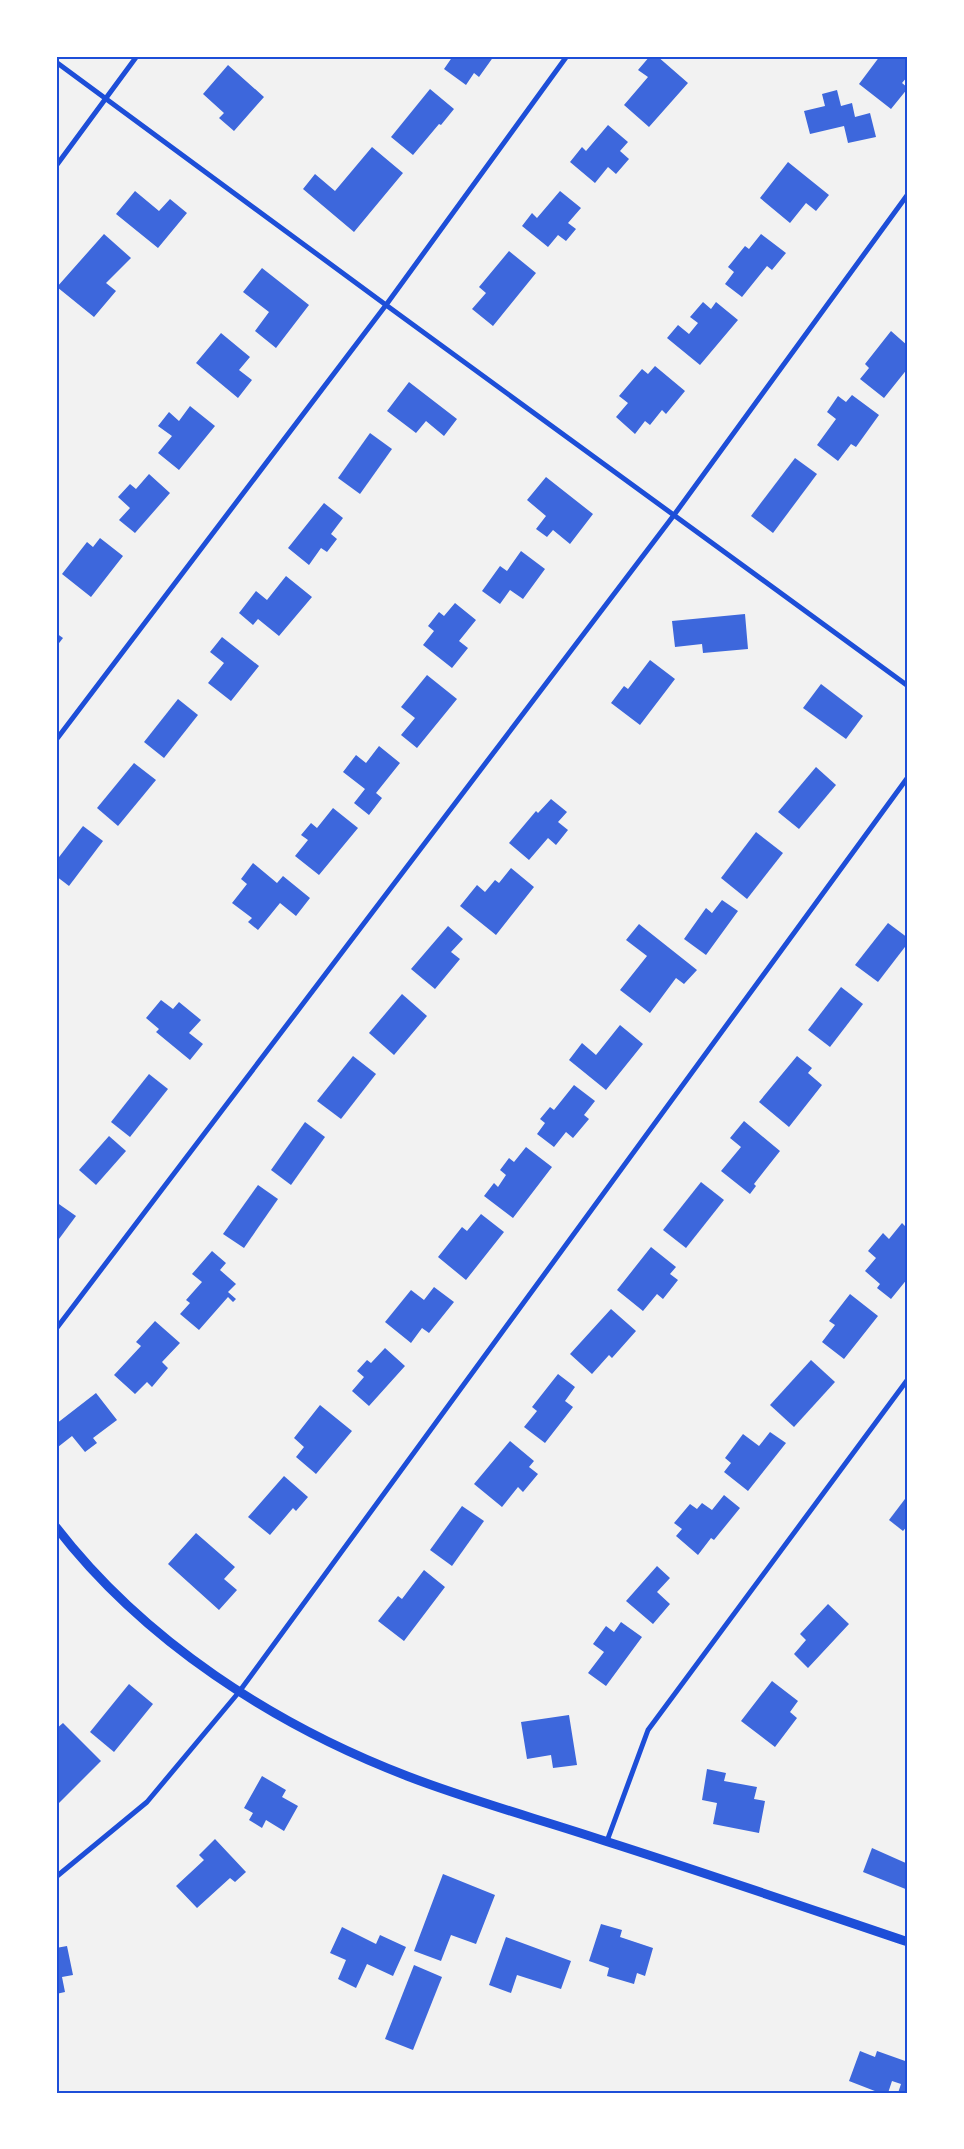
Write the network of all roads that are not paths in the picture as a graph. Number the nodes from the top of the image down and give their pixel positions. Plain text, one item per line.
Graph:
1 (137, 56) edge
2 (567, 56) edge
3 (56, 62) edge
4 (105, 99) junction
5 (56, 166) edge
6 (908, 194) edge
7 (386, 305) junction
8 (674, 514) junction
9 (908, 686) edge
10 (56, 740) edge
11 (908, 777) edge
12 (56, 1328) edge
13 (908, 1379) edge
14 (56, 1527) edge
15 (239, 1692) junction
16 (606, 1841) junction
17 (56, 1877) edge
18 (908, 1942) edge

1 - 4 street
2 - 7 street
3 - 4 street
4 - 5 street
4 - 7 street
6 - 8 street
7 - 8 street
7 - 10 street
8 - 9 street
8 - 12 street
11 - 15 street
13 - 16 street
14 - 15 street
15 - 16 street
15 - 17 street
16 - 18 street

